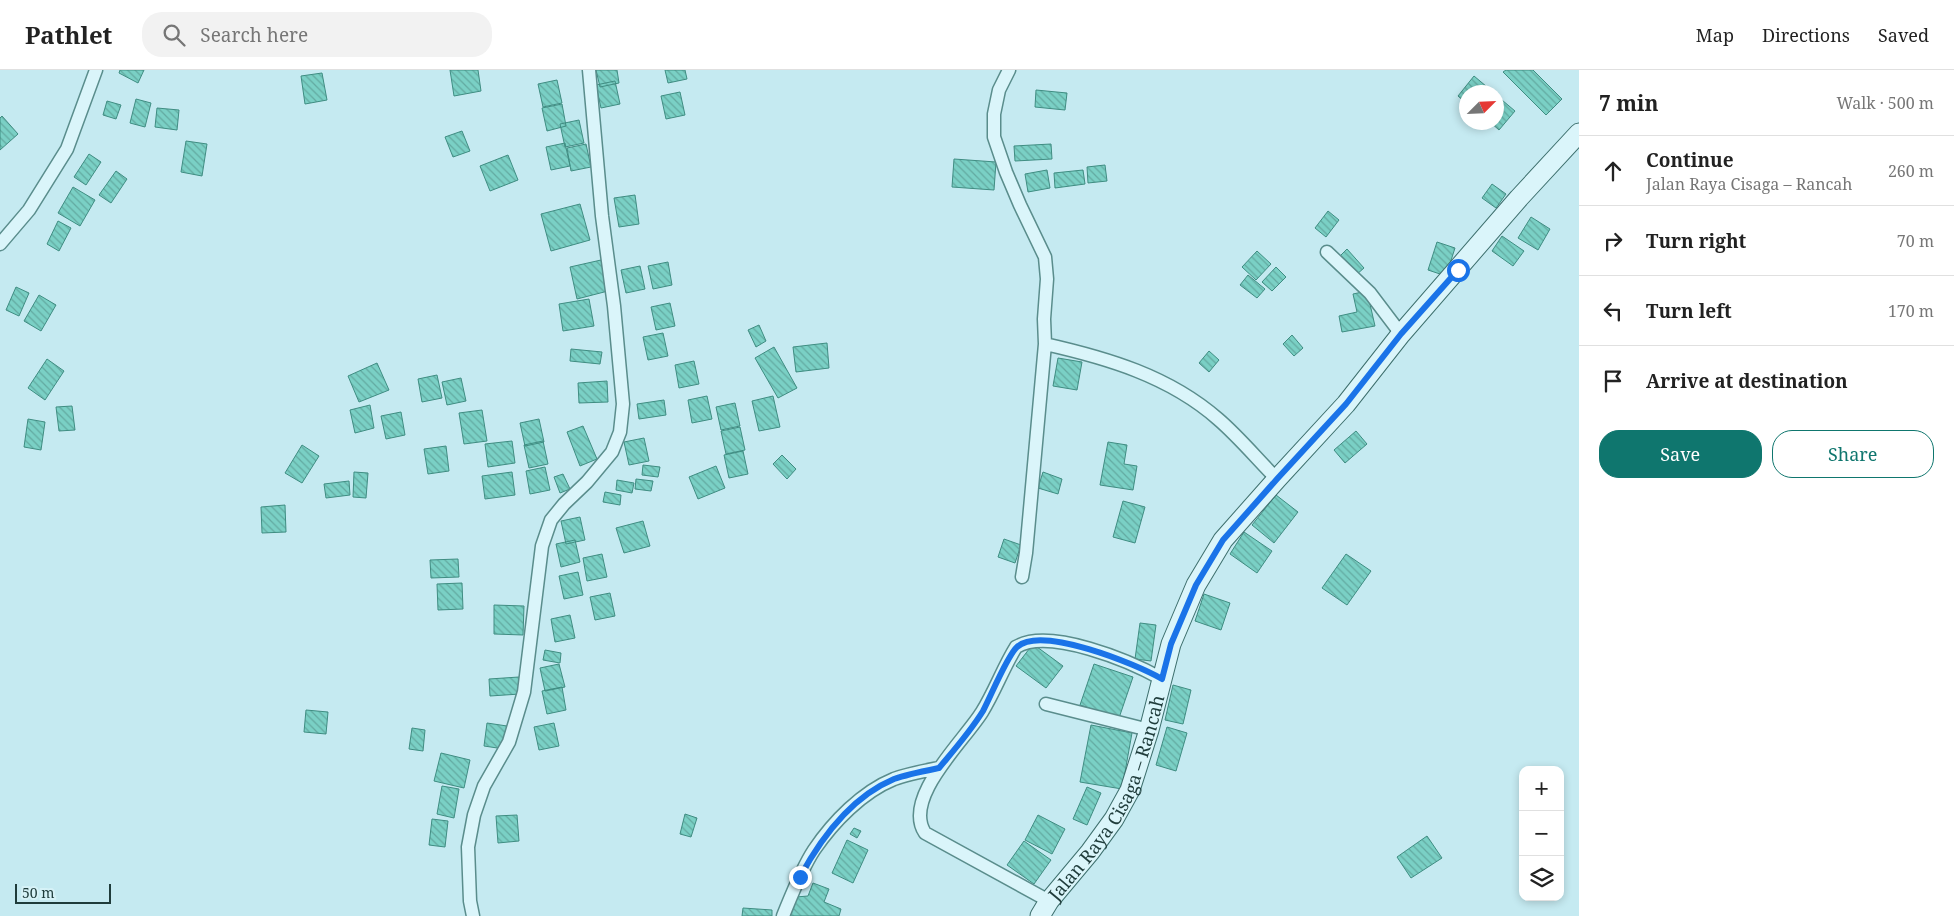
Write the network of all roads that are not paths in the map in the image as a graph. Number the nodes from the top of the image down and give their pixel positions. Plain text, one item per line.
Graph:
1 (94, 70) edge
2 (589, 70) edge
3 (1008, 70) edge
4 (1579, 133) edge
5 (0, 244) edge
6 (1327, 252) dead end
7 (1401, 334) junction
8 (1045, 344) junction
9 (1277, 479) junction
10 (1022, 578) dead end
11 (1162, 679) junction
12 (1046, 704) dead end
13 (1150, 730) junction
14 (939, 768) junction
15 (1045, 909) edge
16 (473, 916) edge
17 (783, 916) edge

1 - 5 street
2 - 16 street
3 - 8 street
4 - 7 main road, Jalan Raya Cisaga – Rancah
6 - 7 street
7 - 9 main road, Jalan Raya Cisaga – Rancah
8 - 9 street
8 - 10 street
9 - 11 main road, Jalan Raya Cisaga – Rancah
11 - 13 main road, Jalan Raya Cisaga – Rancah
11 - 14 street
12 - 13 street
13 - 15 main road, Jalan Raya Cisaga – Rancah
14 - 15 street
14 - 17 street

